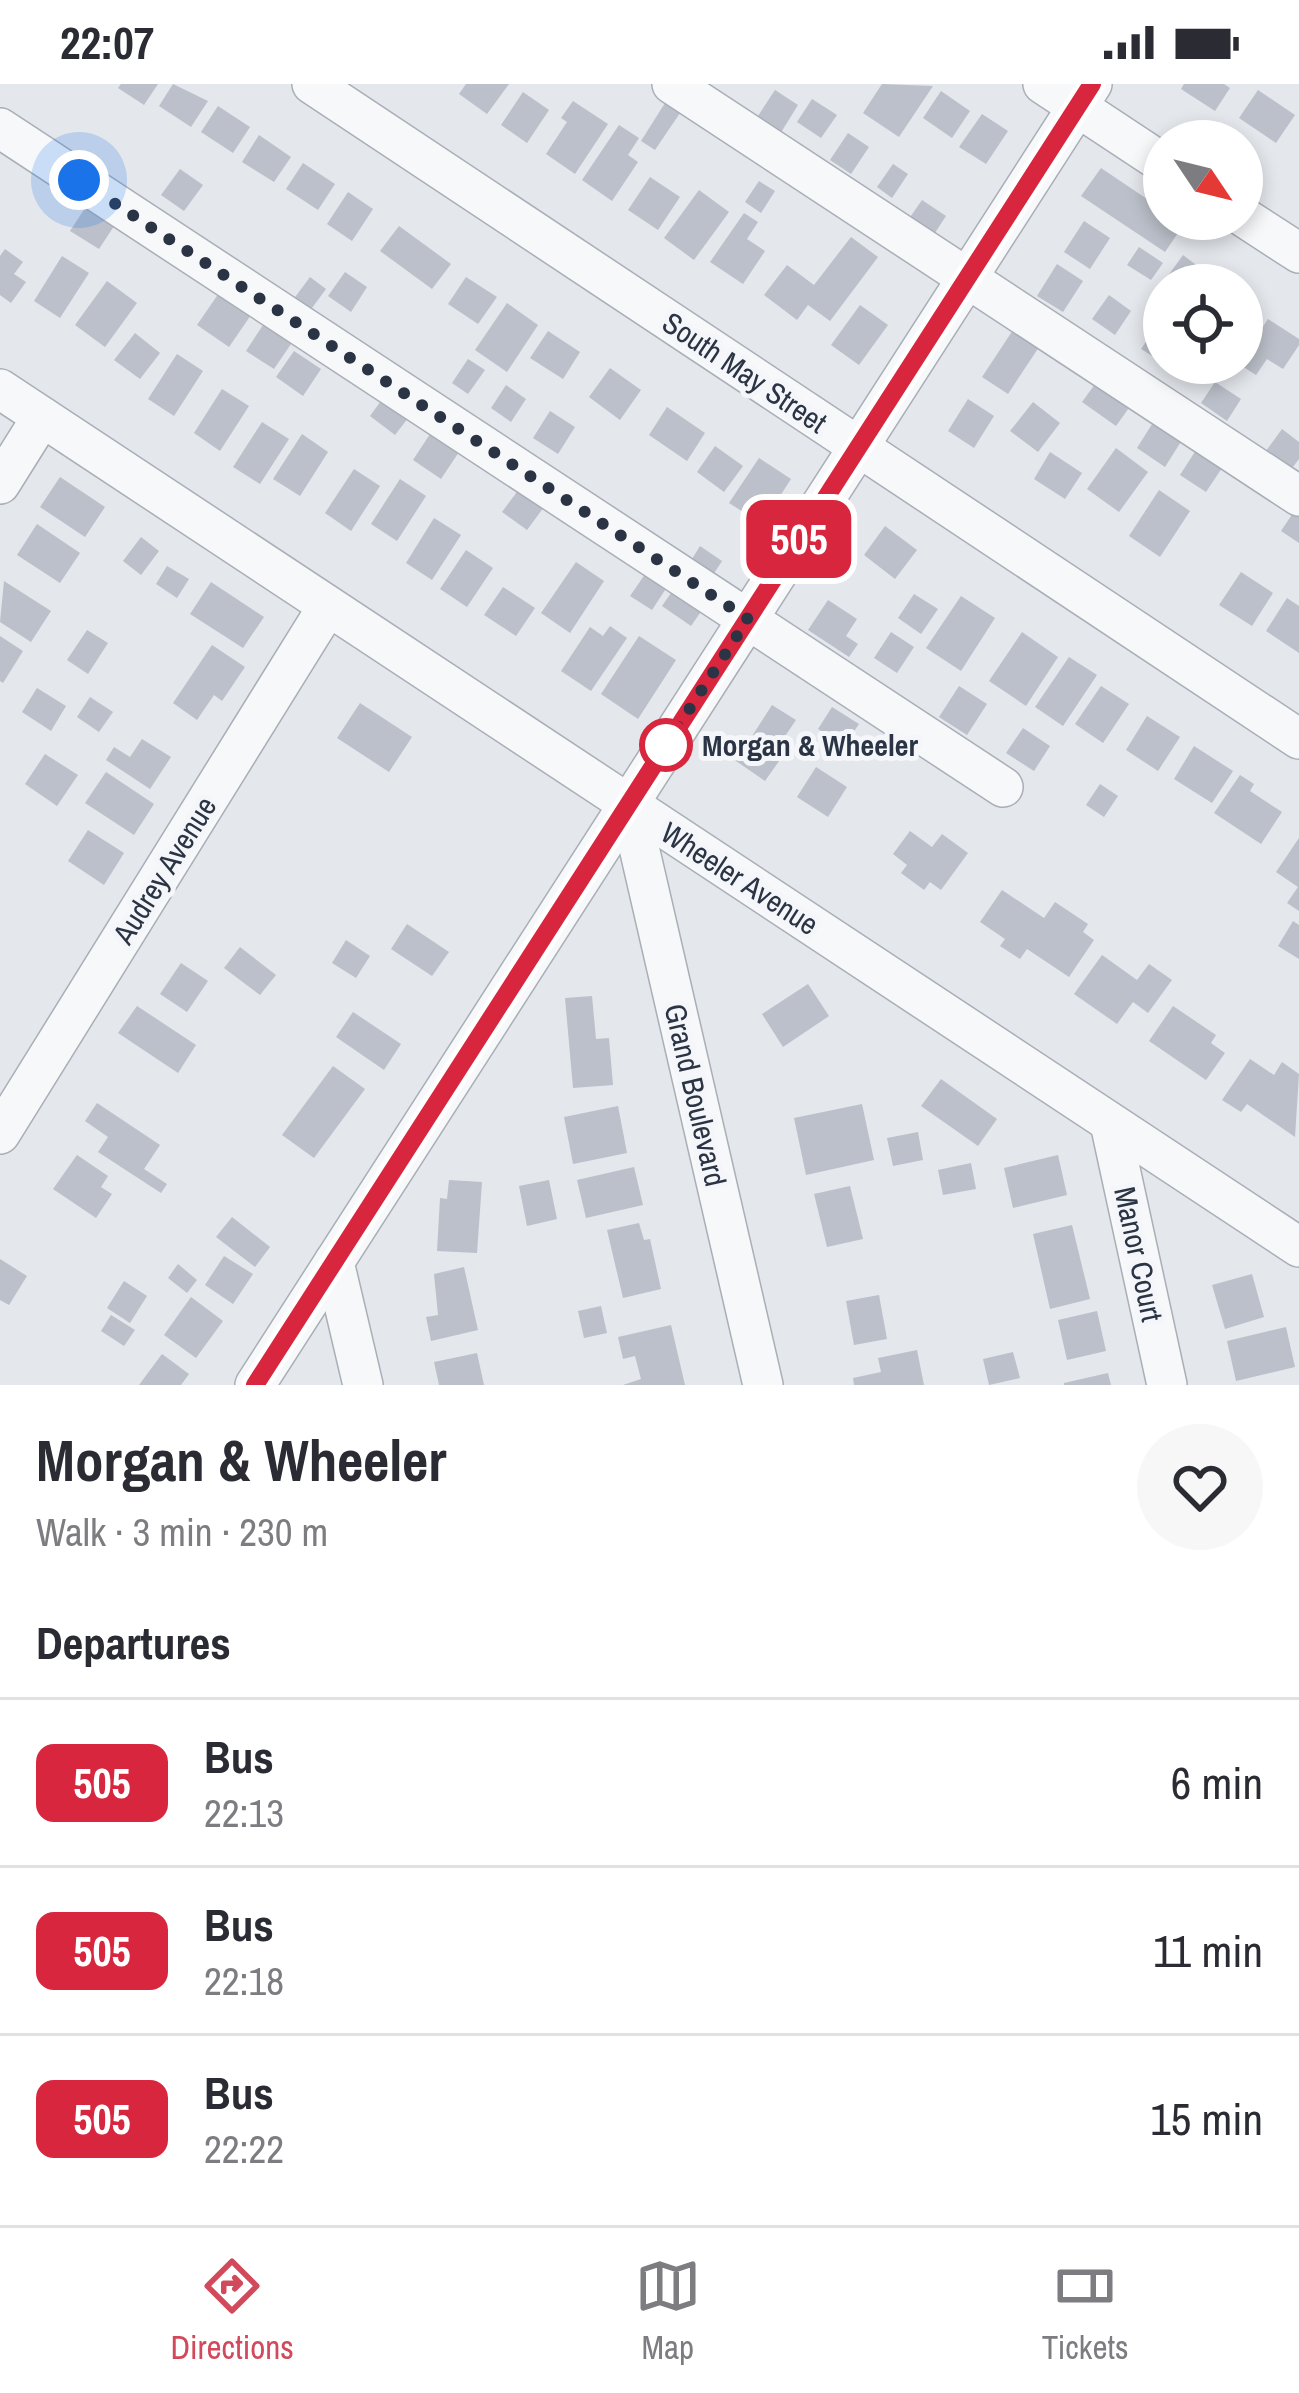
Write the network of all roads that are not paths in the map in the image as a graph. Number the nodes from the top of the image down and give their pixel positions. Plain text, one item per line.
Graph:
1 (311, 84) edge
2 (672, 84) edge
3 (1043, 84) edge
4 (1085, 95) edge
5 (0, 128) edge
6 (1143, 146) edge
7 (1263, 230) edge
8 (1299, 254) edge
9 (968, 278) junction
10 (0, 389) edge
11 (42, 417) junction
12 (859, 447) junction
13 (0, 484) edge
14 (1299, 496) edge
15 (328, 606) junction
16 (748, 619) junction
17 (1299, 739) edge
18 (1003, 787) dead end
19 (629, 804) junction
20 (1110, 1123) junction
21 (0, 1134) edge
22 (1299, 1247) edge
23 (334, 1262) junction
24 (255, 1385) edge
25 (363, 1385) edge
26 (763, 1385) edge
27 (1168, 1385) edge

1 - 12 street, South May Street
2 - 9 street
3 - 4 street
4 - 6 street
4 - 9 street
5 - 16 street
7 - 8 street
9 - 12 street
9 - 14 street
10 - 11 street, Wheeler Avenue
11 - 13 street
11 - 15 street, Wheeler Avenue
12 - 16 street
12 - 17 street, South May Street
15 - 19 street, Wheeler Avenue
15 - 21 street, Audrey Avenue
16 - 18 street
16 - 19 street
19 - 20 street, Wheeler Avenue
19 - 23 street
19 - 26 street, Grand Boulevard
20 - 22 street, Wheeler Avenue
20 - 27 street, Manor Court
23 - 24 street
23 - 25 street

